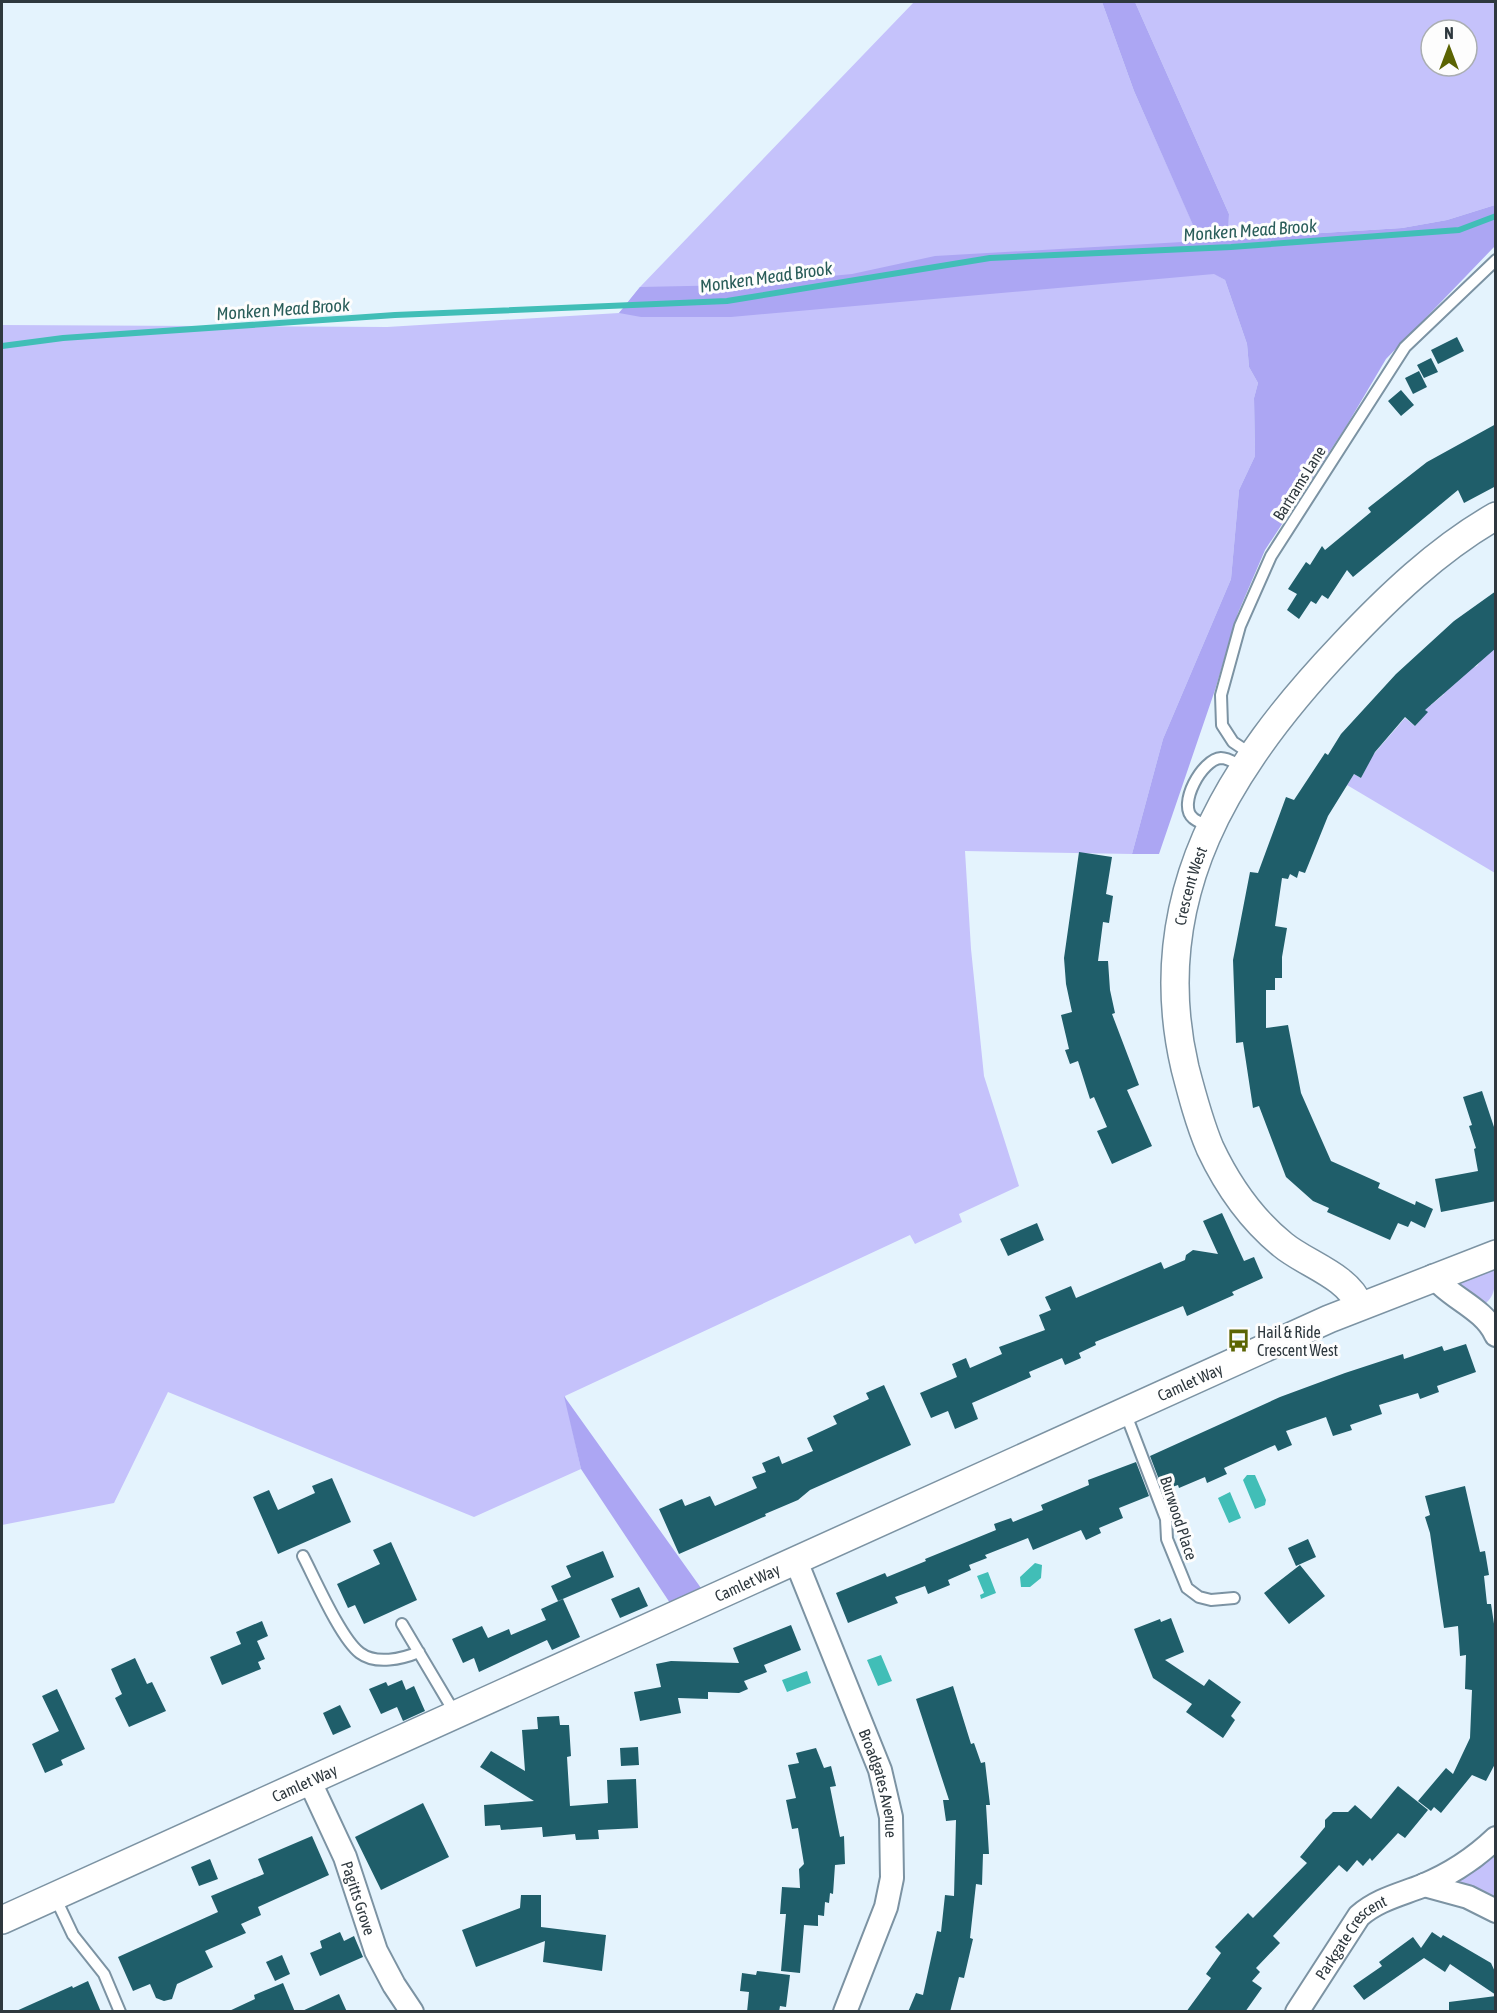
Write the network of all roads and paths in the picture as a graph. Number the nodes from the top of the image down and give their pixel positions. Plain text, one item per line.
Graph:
1 (1496, 260) edge
2 (1496, 516) edge
3 (1247, 760) junction
4 (1496, 1254) edge
5 (1432, 1276) junction
6 (1359, 1305) junction
7 (1494, 1326) edge
8 (1124, 1412) junction
9 (303, 1556) dead end
10 (796, 1561) junction
11 (1234, 1598) dead end
12 (402, 1624) dead end
13 (419, 1652) junction
14 (456, 1715) junction
15 (310, 1782) junction
16 (1496, 1838) edge
17 (1424, 1886) junction
18 (55, 1897) junction
19 (1496, 1911) edge
20 (2, 1920) edge
21 (120, 2012) edge
22 (412, 2012) edge
23 (845, 2012) edge
24 (1297, 2012) edge

1 - 3 lane, Bartrams Lane
2 - 3 street, Crescent West
3 - 6 street, Crescent West
4 - 5 street, Camlet Way
5 - 6 street, Camlet Way
5 - 7 street
6 - 8 street, Camlet Way
8 - 10 street, Camlet Way
8 - 11 lane, Burwood Place
9 - 13 lane
10 - 14 street, Camlet Way
10 - 23 street, Broadgates Avenue
12 - 13 lane
13 - 14 lane
14 - 15 street, Camlet Way
15 - 18 street, Camlet Way
15 - 22 street, Pagitts Grove
16 - 17 street, Parkgate Crescent
17 - 19 street
17 - 24 street, Parkgate Crescent
18 - 20 street, Camlet Way
18 - 21 lane

